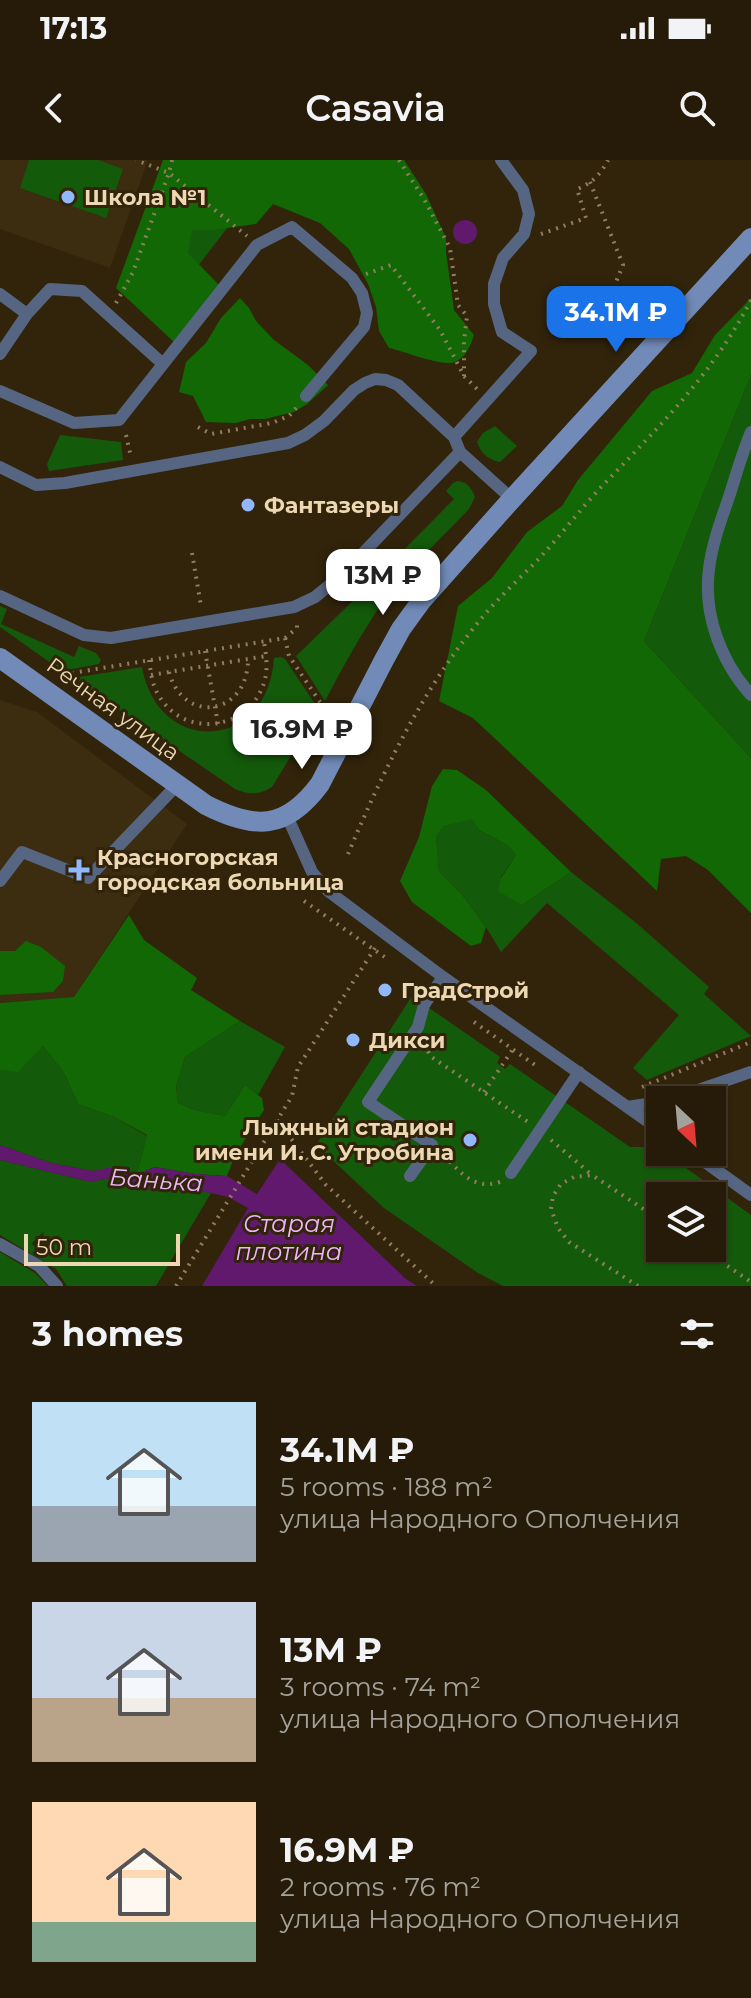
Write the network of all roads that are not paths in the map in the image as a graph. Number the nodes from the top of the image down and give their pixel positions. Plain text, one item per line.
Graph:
1 (501, 160) edge
2 (751, 238) edge
3 (0, 294) edge
4 (27, 314) junction
5 (0, 354) edge
6 (163, 364) junction
7 (0, 391) edge
8 (306, 396) road end
9 (751, 432) edge
10 (454, 437) junction
11 (460, 452) junction
12 (0, 467) edge
13 (512, 499) junction
14 (0, 596) edge
15 (0, 658) edge
16 (751, 695) edge
17 (177, 785) junction
18 (287, 816) junction
19 (0, 881) edge
20 (443, 977) junction
21 (579, 1072) junction
22 (751, 1072) edge
23 (710, 1086) edge
24 (646, 1104) edge
25 (627, 1107) junction
26 (646, 1120) edge
27 (711, 1166) edge
28 (511, 1173) road end
29 (410, 1176) dead end
30 (751, 1195) edge
31 (0, 1244) edge
32 (57, 1286) edge

1 - 10 lane
2 - 13 main road
3 - 4 lane
4 - 5 lane
4 - 6 lane
6 - 7 lane
6 - 8 lane
9 - 16 lane
10 - 11 lane
10 - 12 lane
11 - 13 lane
11 - 14 lane
13 - 18 main road
15 - 17 main road, Речная улица
17 - 18 main road, Речная улица
17 - 19 lane
18 - 20 lane
20 - 21 lane
20 - 29 lane
21 - 25 lane
21 - 28 lane
22 - 23 lane
24 - 25 lane
25 - 26 lane
27 - 30 lane
31 - 32 lane

